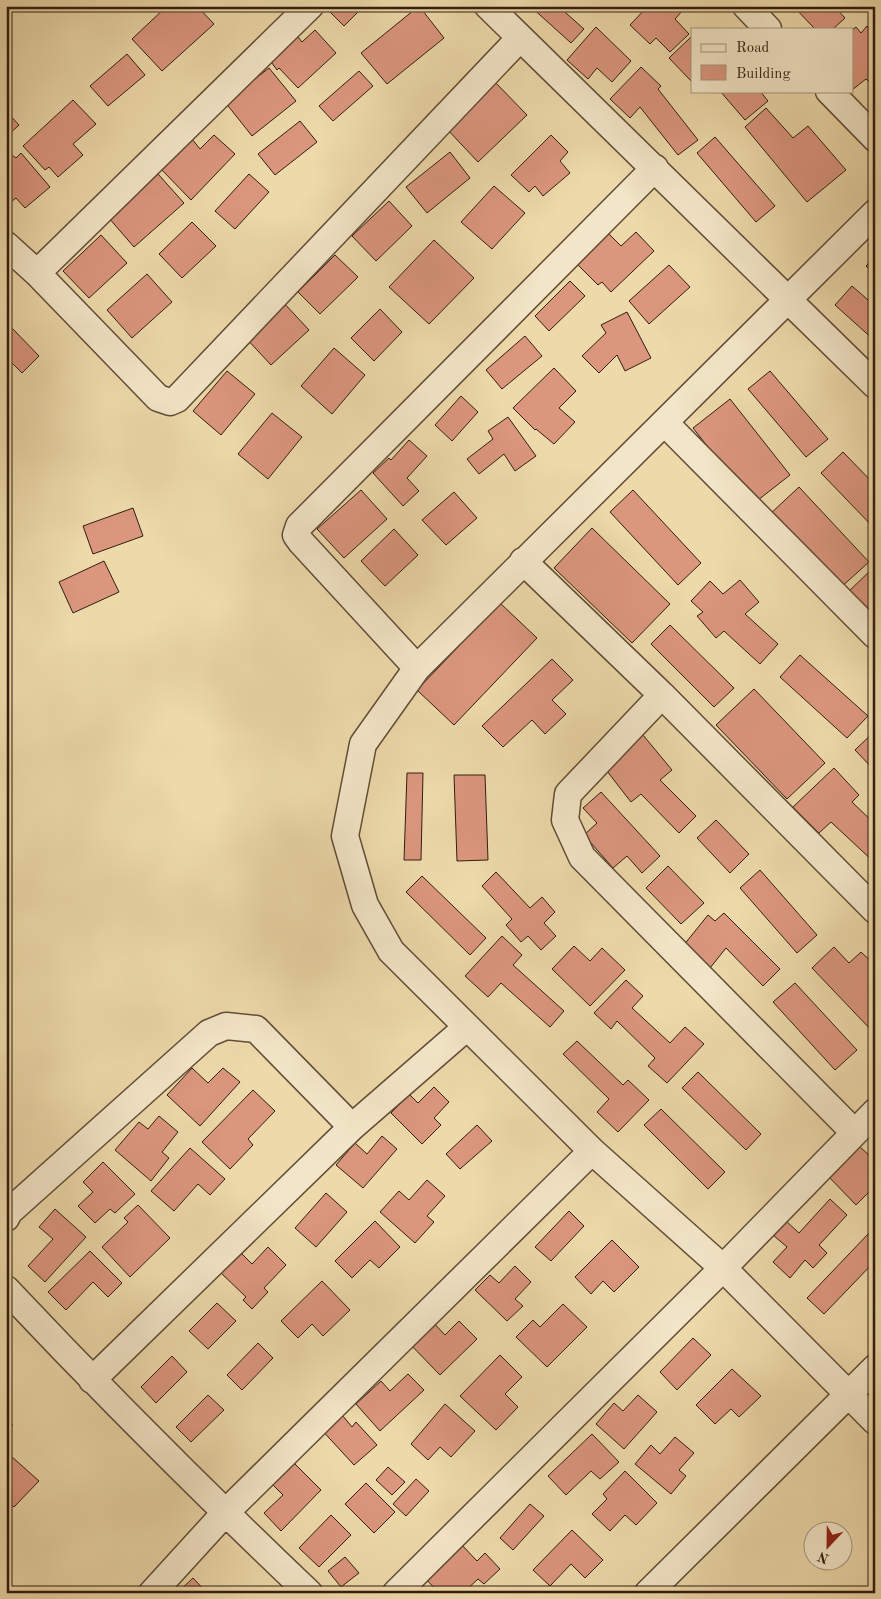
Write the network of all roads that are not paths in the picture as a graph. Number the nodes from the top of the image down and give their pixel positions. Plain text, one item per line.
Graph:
1 (310, 6) edge
2 (488, 6) edge
3 (746, 6) edge
4 (767, 28) edge
5 (520, 38) junction
6 (830, 92) edge
7 (875, 138) edge
8 (655, 168) junction
9 (875, 212) edge
10 (6, 245) edge
11 (37, 273) junction
12 (788, 299) junction
13 (875, 385) edge
14 (665, 423) junction
15 (523, 561) junction
16 (875, 635) edge
17 (417, 668) junction
18 (662, 695) junction
19 (875, 910) edge
20 (467, 1027) junction
21 (875, 1112) edge
22 (352, 1127) junction
23 (854, 1131) junction
24 (592, 1151) junction
25 (6, 1218) edge
26 (723, 1268) junction
27 (6, 1289) edge
28 (875, 1368) edge
29 (92, 1380) junction
30 (848, 1394) junction
31 (875, 1421) edge
32 (225, 1513) junction
33 (152, 1593) edge
34 (309, 1593) edge
35 (396, 1593) edge
36 (648, 1593) edge

1 - 11 street
2 - 5 street
3 - 4 street
5 - 8 street
5 - 11 street
6 - 7 street
8 - 12 street
8 - 17 street
9 - 12 street
10 - 11 street
12 - 13 street
12 - 14 street
14 - 15 street
14 - 16 street
15 - 17 street
15 - 18 street
17 - 20 street
18 - 19 street
18 - 23 street
20 - 22 street
20 - 24 street
21 - 23 street
22 - 25 street
22 - 29 street
23 - 26 street
24 - 26 street
24 - 32 street
26 - 30 street
26 - 35 street
27 - 29 street
28 - 30 street
29 - 32 street
30 - 31 street
30 - 36 street
32 - 33 street
32 - 34 street

